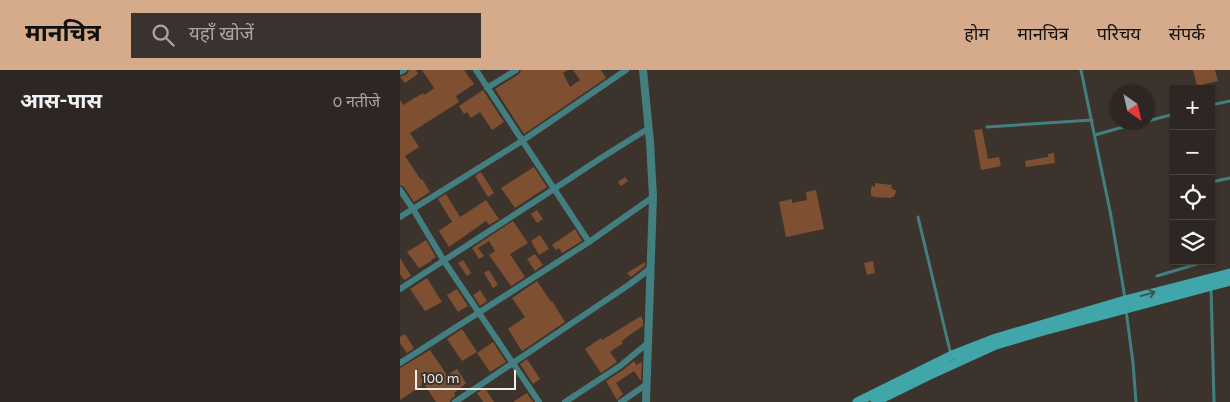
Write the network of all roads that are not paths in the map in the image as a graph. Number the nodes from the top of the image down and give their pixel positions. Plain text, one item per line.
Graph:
1 (404, 70) edge
2 (476, 70) edge
3 (516, 70) edge
4 (626, 70) edge
5 (644, 70) edge
6 (1081, 70) edge
7 (400, 72) edge
8 (487, 88) junction
9 (1230, 101) edge
10 (1215, 104) edge
11 (1170, 115) edge
12 (1155, 119) edge
13 (1092, 120) junction
14 (987, 127) dead end
15 (649, 128) junction
16 (1113, 130) edge
17 (1095, 135) junction
18 (522, 140) junction
19 (1230, 178) edge
20 (1215, 181) edge
21 (554, 189) junction
22 (400, 190) edge
23 (653, 197) junction
24 (413, 209) junction
25 (400, 217) edge
26 (918, 217) dead end
27 (589, 242) junction
28 (444, 261) junction
29 (1193, 265) edge
30 (651, 268) junction
31 (1230, 273) edge
32 (1156, 276) dead end
33 (1230, 281) edge
34 (1211, 286) junction
35 (400, 289) edge
36 (1125, 305) junction
37 (478, 312) junction
38 (649, 342) junction
39 (952, 355) junction
40 (400, 363) edge
41 (512, 364) junction
42 (647, 384) junction
43 (455, 402) edge
44 (539, 402) edge
45 (565, 402) edge
46 (621, 402) edge
47 (646, 402) edge
48 (857, 402) edge
49 (875, 402) edge
50 (1136, 402) edge
51 (1214, 402) edge

1 - 7 street
2 - 8 street
3 - 8 street
4 - 18 street
5 - 15 street
6 - 13 lane
8 - 18 street
9 - 10 lane
11 - 12 lane
13 - 14 lane
13 - 17 lane
15 - 21 street
15 - 23 street
16 - 17 lane
17 - 36 lane
18 - 21 street
18 - 24 street
19 - 20 lane
21 - 27 street
21 - 28 street
22 - 24 street
23 - 27 street
23 - 30 street
24 - 25 street
24 - 28 street
26 - 39 lane
27 - 37 street
28 - 35 street
28 - 37 street
29 - 32 lane
30 - 38 street
30 - 41 street
36 -> 31 main road
33 - 34 main road
34 - 36 main road
34 - 51 lane
36 - 39 main road
36 - 49 main road
36 - 50 lane
37 - 40 street
37 - 41 street
38 - 42 street
38 - 45 street
39 - 48 main road
41 - 43 street
41 - 44 street
42 - 46 street
42 - 47 street

